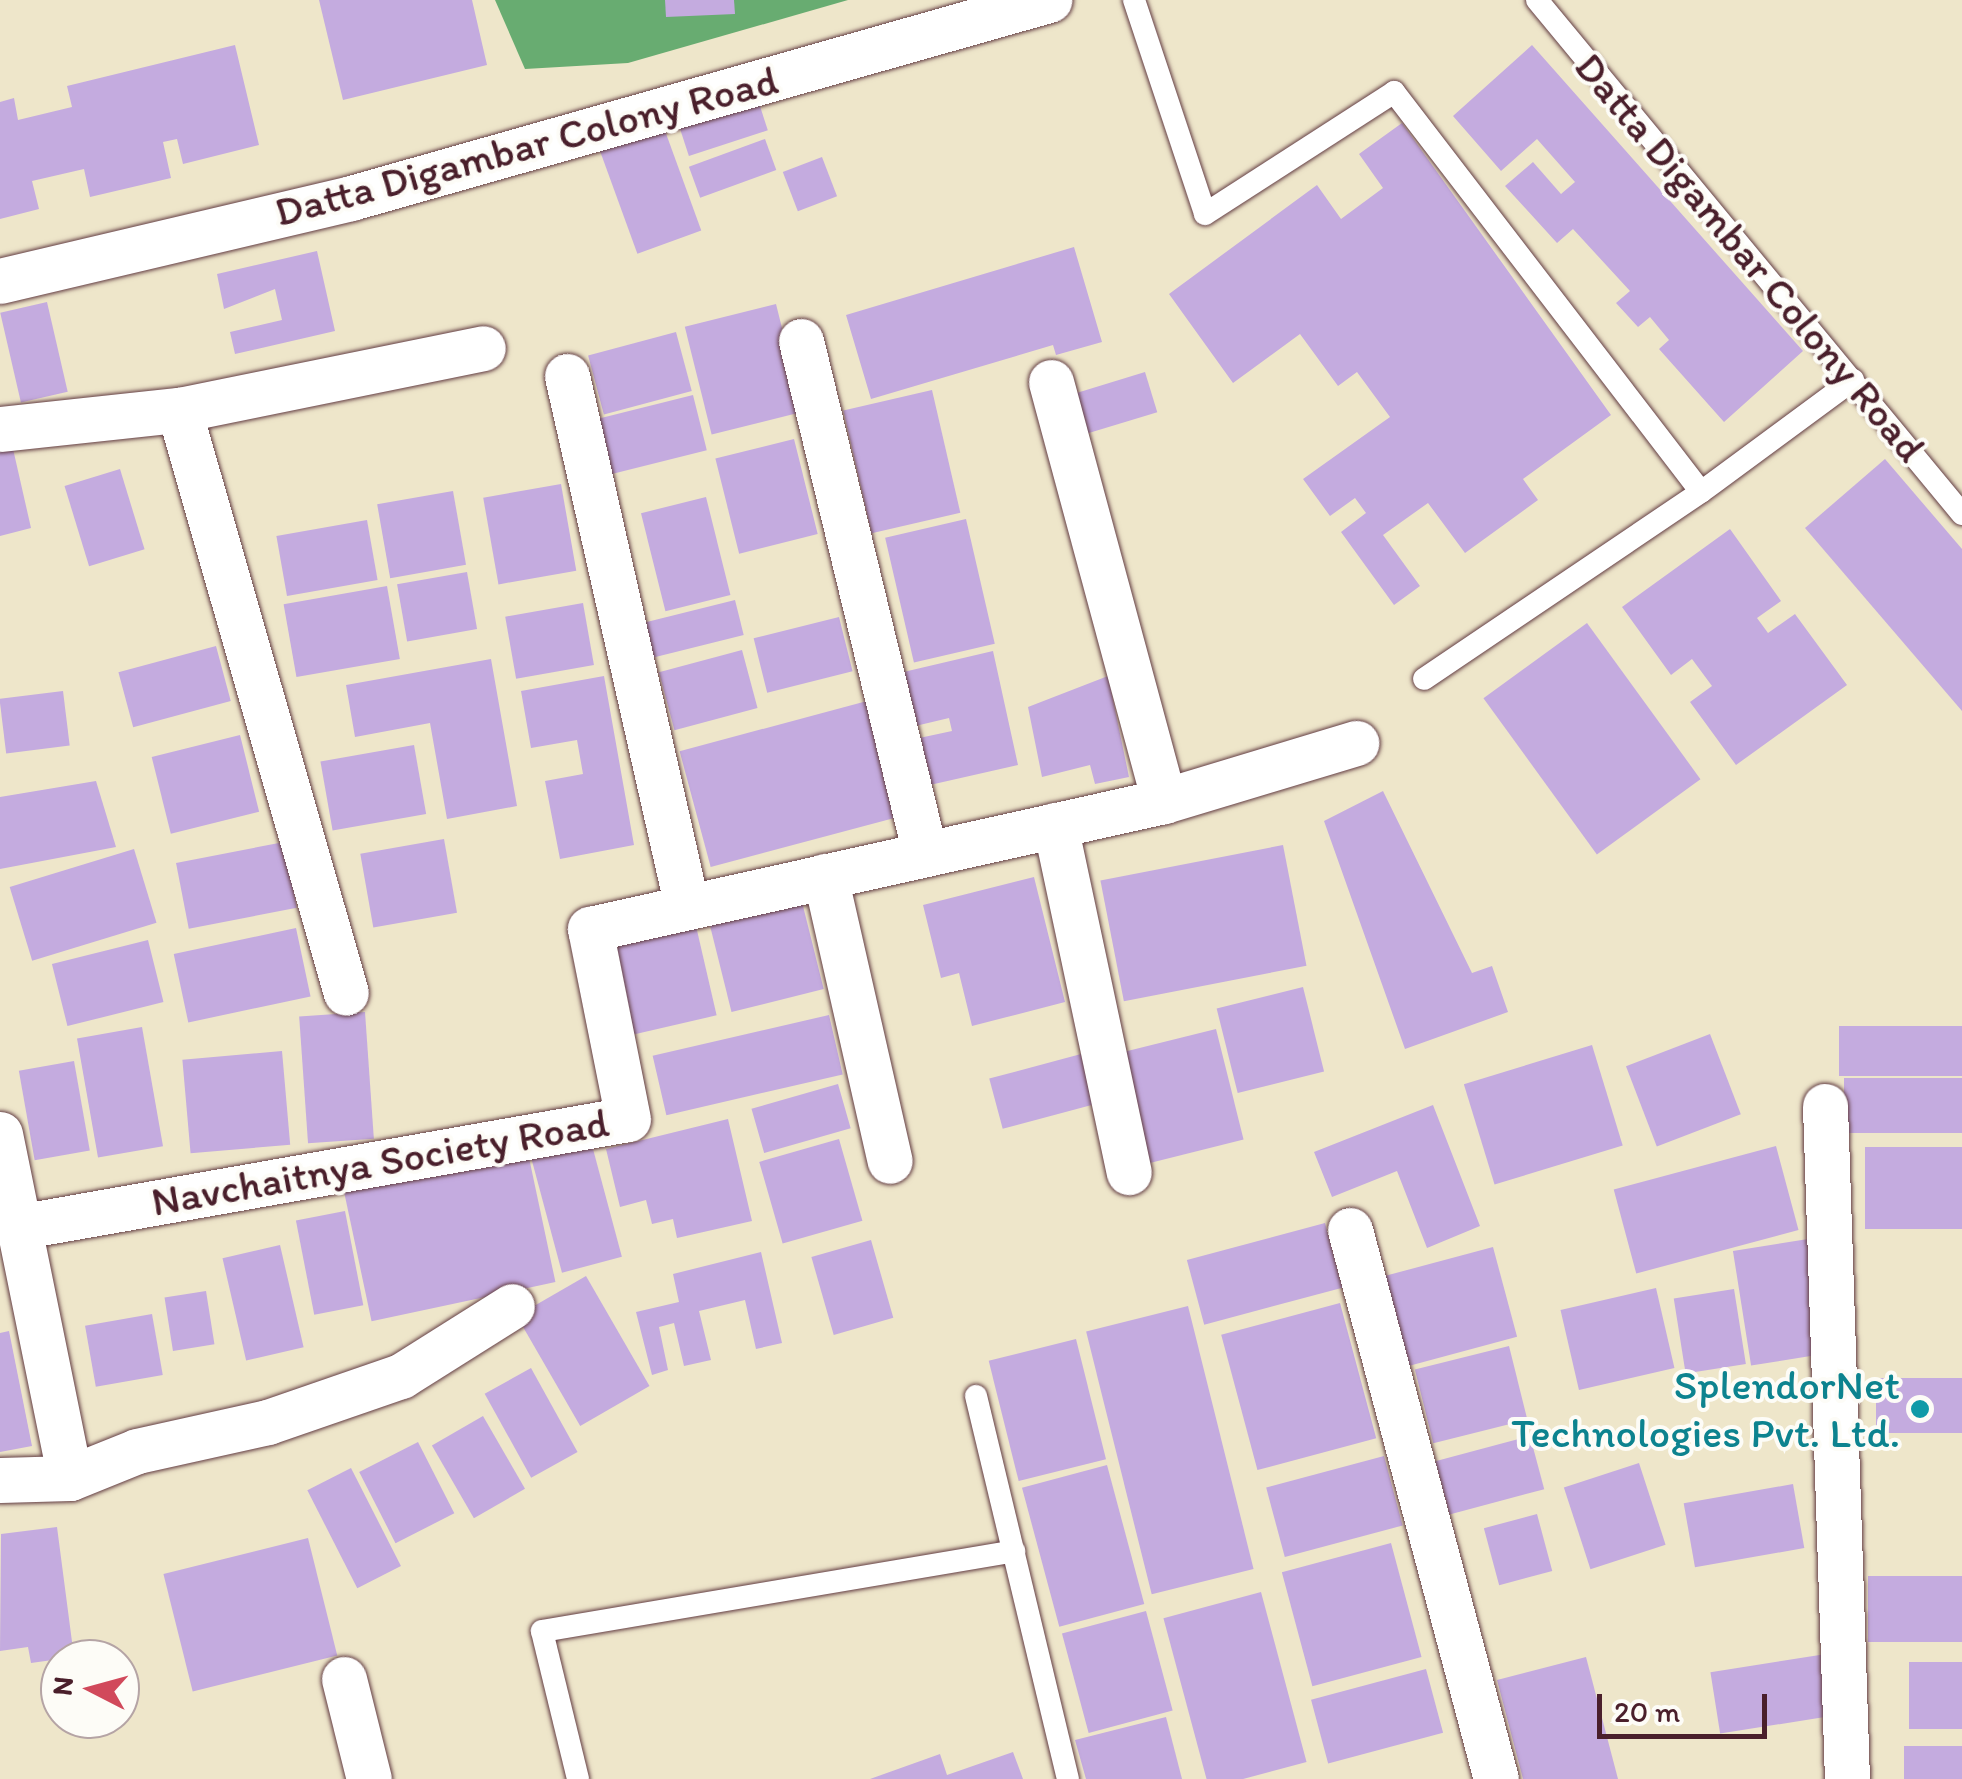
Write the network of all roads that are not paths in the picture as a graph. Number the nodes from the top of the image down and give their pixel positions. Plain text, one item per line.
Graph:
1 (1049, 0) edge
2 (1134, 0) edge
3 (1537, 0) edge
4 (0, 281) edge
5 (801, 341) dead end
6 (483, 348) dead end
7 (567, 376) dead end
8 (1853, 380) junction
9 (1051, 382) dead end
10 (180, 410) junction
11 (0, 429) edge
12 (1701, 492) junction
13 (1962, 514) edge
14 (1424, 680) dead end
15 (1356, 743) dead end
16 (1164, 801) junction
17 (1055, 825) junction
18 (926, 854) junction
19 (825, 876) junction
20 (688, 908) junction
21 (346, 994) dead end
22 (1825, 1106) dead end
23 (0, 1134) edge
24 (890, 1161) dead end
25 (1129, 1172) dead end
26 (18, 1227) junction
27 (1350, 1230) dead end
28 (512, 1306) dead end
29 (976, 1396) dead end
30 (70, 1478) junction
31 (0, 1480) edge
32 (1014, 1551) junction
33 (344, 1679) dead end
34 (369, 1779) edge
35 (578, 1779) edge
36 (1068, 1779) edge
37 (1496, 1779) edge
38 (1847, 1779) edge

1 - 4 street, Datta Digambar Colony Road
2 - 12 lane
3 - 8 lane, Datta Digambar Colony Road
5 - 18 street
6 - 10 street
7 - 20 street
8 - 12 lane
8 - 13 lane, Datta Digambar Colony Road
9 - 16 street
10 - 11 street
10 - 21 street
12 - 14 lane
15 - 16 street, Navchaitnya Society Road
16 - 17 street, Navchaitnya Society Road
17 - 18 street, Navchaitnya Society Road
17 - 25 street
18 - 19 street, Navchaitnya Society Road
19 - 20 street, Navchaitnya Society Road
19 - 24 street
20 - 26 street, Navchaitnya Society Road
22 - 38 street
23 - 26 street
26 - 30 street
27 - 37 street
28 - 30 street
29 - 32 lane
30 - 31 street
32 - 35 lane
32 - 36 lane
33 - 34 street

